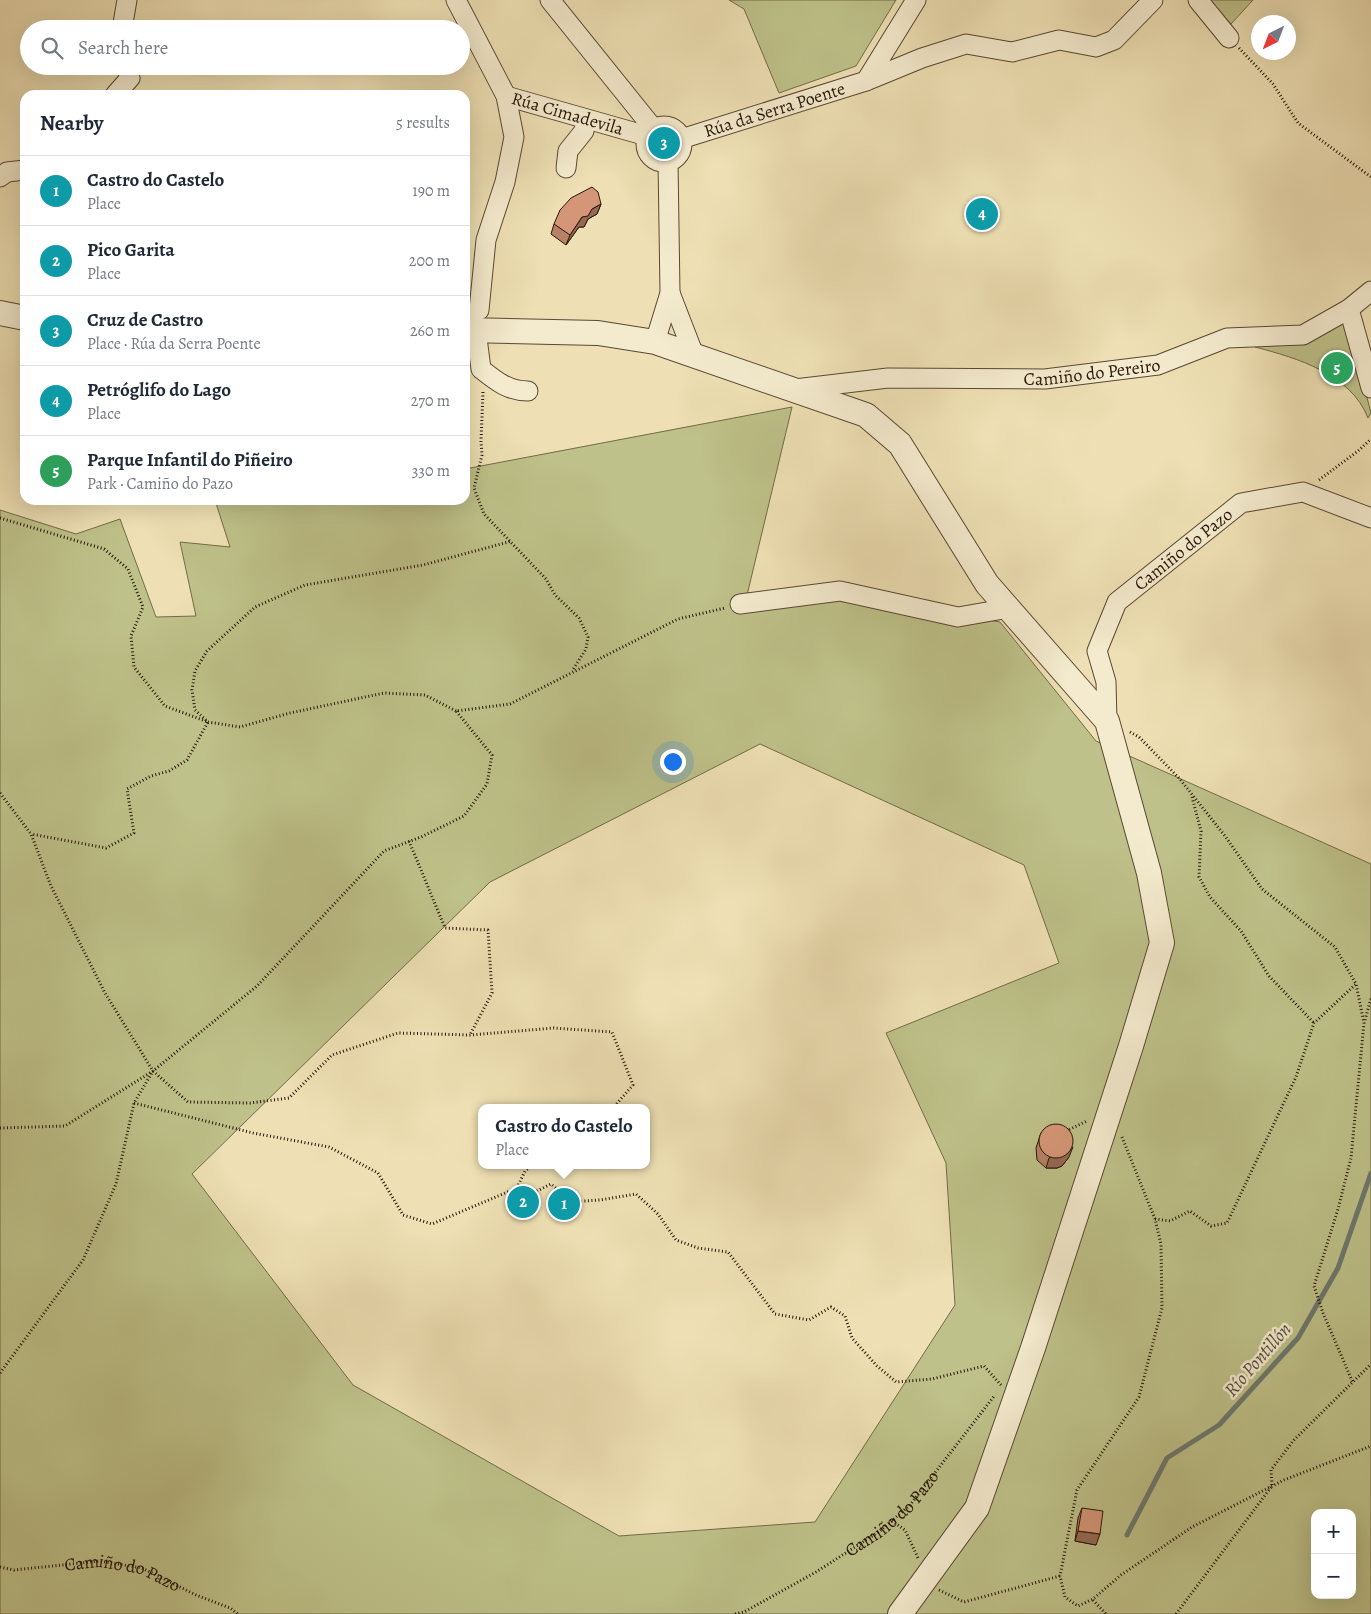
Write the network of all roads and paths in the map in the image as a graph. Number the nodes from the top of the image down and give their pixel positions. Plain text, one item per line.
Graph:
1 (127, 0) edge
2 (456, 0) edge
3 (550, 0) edge
4 (916, 0) edge
5 (1153, 0) edge
6 (1198, 0) edge
7 (124, 20) edge
8 (466, 20) edge
9 (470, 27) edge
10 (1229, 38) joint
11 (129, 75) edge
12 (866, 81) junction
13 (119, 90) edge
14 (506, 96) junction
15 (586, 119) junction
16 (650, 132) junction
17 (681, 139) junction
18 (668, 161) junction
19 (566, 168) dead end
20 (20, 171) edge
21 (0, 177) edge
22 (1371, 178) edge
23 (1371, 291) edge
24 (670, 292) junction
25 (1349, 309) junction
26 (0, 313) edge
27 (20, 317) edge
28 (470, 324) edge
29 (470, 326) edge
30 (470, 329) edge
31 (655, 342) junction
32 (694, 355) junction
33 (482, 369) junction
34 (1371, 388) edge
35 (794, 389) junction
36 (528, 391) dead end
37 (1371, 438) edge
38 (1303, 492) junction
39 (0, 518) edge
40 (1371, 518) edge
41 (512, 541) junction
42 (740, 604) joint
43 (1009, 608) junction
44 (571, 672) junction
45 (456, 711) junction
46 (1107, 721) junction
47 (208, 722) junction
48 (0, 793) edge
49 (1192, 794) junction
50 (31, 834) junction
51 (409, 841) junction
52 (1356, 984) junction
53 (1371, 998) edge
54 (1314, 1023) junction
55 (1364, 1023) junction
56 (470, 1036) junction
57 (153, 1071) junction
58 (134, 1103) junction
59 (617, 1104) edge
60 (1110, 1111) junction
61 (0, 1128) edge
62 (1057, 1135) edge
63 (527, 1169) edge
64 (517, 1188) junction
65 (1155, 1219) junction
66 (1371, 1364) edge
67 (0, 1373) edge
68 (1353, 1383) junction
69 (1010, 1388) junction
70 (1371, 1446) edge
71 (1272, 1486) junction
72 (892, 1520) junction
73 (0, 1567) edge
74 (928, 1576) junction
75 (1060, 1576) junction
76 (1093, 1600) junction
77 (238, 1614) edge
78 (735, 1614) edge
79 (900, 1614) edge
80 (1106, 1614) edge
81 (1176, 1614) edge

1 - 7 street
2 - 8 street, Rúa Cimadevila
3 - 16 street
4 - 12 street, Rúa da Serra Poente
5 - 12 street, Rúa da Serra Poente
6 - 10 street
9 - 14 street, Rúa Cimadevila
10 - 22 path
11 - 13 street
12 - 17 street, Rúa da Serra Poente
14 - 15 street, Rúa Cimadevila
14 - 28 street
15 - 16 street, Rúa Cimadevila
15 - 19 street
16 - 17 street
16 - 18 street
17 - 18 street
18 - 24 street
20 - 21 street
23 - 25 street, Camiño do Pereiro
24 - 31 street
24 - 32 street
25 - 34 street
25 - 35 street, Camiño do Pereiro
26 - 27 street
29 - 31 street
30 - 33 street
31 - 32 street
32 - 35 street
33 - 36 street
33 - 41 path
35 - 43 street
37 - 38 path
38 - 40 street
38 - 46 street, Camiño do Pazo
39 - 47 path
41 - 44 path
41 - 47 path
42 - 43 street
42 - 44 path
43 - 46 street
44 - 45 path
45 - 47 path
45 - 51 path
46 - 49 path
46 - 60 street
47 - 50 path
48 - 50 path
49 - 52 path
49 - 54 path
50 - 57 path
51 - 56 path
51 - 57 path
52 - 54 path
52 - 55 path
53 - 55 path
54 - 65 path
55 - 68 path
56 - 57 path
56 - 59 path
57 - 58 path
57 - 61 path
58 - 64 path
58 - 67 path
60 - 62 path
60 - 65 path
60 - 69 street
63 - 64 path
64 - 69 path
65 - 75 path
66 - 68 path
68 - 71 path
69 - 72 path, Camiño do Pazo
69 - 74 street
70 - 71 path
71 - 76 path
71 - 81 path
72 - 74 path
72 - 78 path, Camiño do Pazo
73 - 77 path, Camiño do Pazo
74 - 75 path
74 - 79 street
75 - 76 path
76 - 80 path

